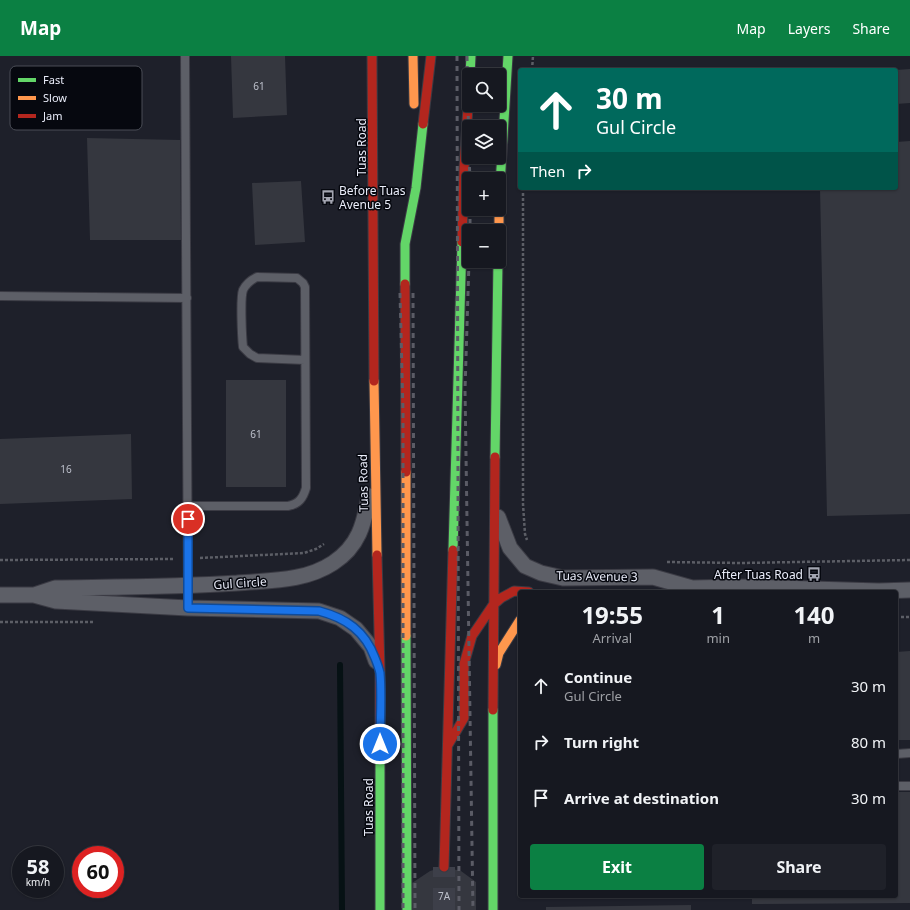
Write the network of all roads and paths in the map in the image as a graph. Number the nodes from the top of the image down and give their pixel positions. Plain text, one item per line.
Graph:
1 (185, 56) edge
2 (372, 56) edge
3 (380, 56) edge
4 (413, 56) edge
5 (430, 56) edge
6 (471, 56) edge
7 (508, 56) edge
8 (533, 56) edge
9 (470, 68) edge
10 (532, 68) edge
11 (373, 108) junction
12 (468, 112) edge
13 (500, 172) edge
14 (416, 188) junction
15 (523, 190) edge
16 (498, 268) edge
17 (0, 296) edge
18 (187, 298) junction
19 (305, 360) junction
20 (375, 466) junction
21 (494, 503) junction
22 (188, 506) junction
23 (324, 544) dead end
24 (529, 546) dead end
25 (188, 558) junction
26 (0, 560) edge
27 (910, 560) edge
28 (662, 562) dead end
29 (189, 586) junction
30 (687, 590) edge
31 (741, 590) edge
32 (898, 590) edge
33 (910, 590) edge
34 (518, 591) edge
35 (0, 595) edge
36 (34, 595) junction
37 (493, 605) junction
38 (188, 608) junction
39 (898, 617) edge
40 (910, 617) edge
41 (518, 623) edge
42 (380, 671) junction
43 (493, 676) junction
44 (448, 745) junction
45 (910, 753) edge
46 (898, 754) edge
47 (898, 786) edge
48 (910, 786) edge
49 (444, 867) tunnel mouth
50 (380, 910) edge
51 (407, 910) edge
52 (493, 910) edge

1 - 18 lane
2 - 11 main road, Tuas Road
3 - 11 main road
4 - 14 main road
5 - 14 main road
6 - 9 main road
7 - 13 main road
8 - 10 path
11 - 20 main road, Tuas Road
12 - 44 main road
14 - 51 main road
15 - 24 path
16 - 21 main road
17 - 18 lane
18 - 22 lane
19 - 19 lane
19 - 22 lane
20 - 29 street, Gul Circle
20 - 42 main road, Tuas Road
21 - 30 street, Tuas Avenue 3
21 - 37 main road
22 - 25 lane
23 - 25 path
25 - 26 path
25 - 29 lane
27 - 28 path
29 - 36 street, Gul Circle
29 - 38 lane
30 - 31 street, Tuas Avenue 3
32 - 33 street, Tuas Avenue 3
34 - 37 main road
35 - 36 street, Gul Circle
36 - 38 street, Gul Circle
37 - 43 main road
37 - 44 main road
38 - 42 street, Gul Circle
39 - 40 path
41 - 43 main road
42 - 50 main road, Tuas Road
43 - 52 main road
44 - 49 main road
45 - 46 lane
47 - 48 lane

